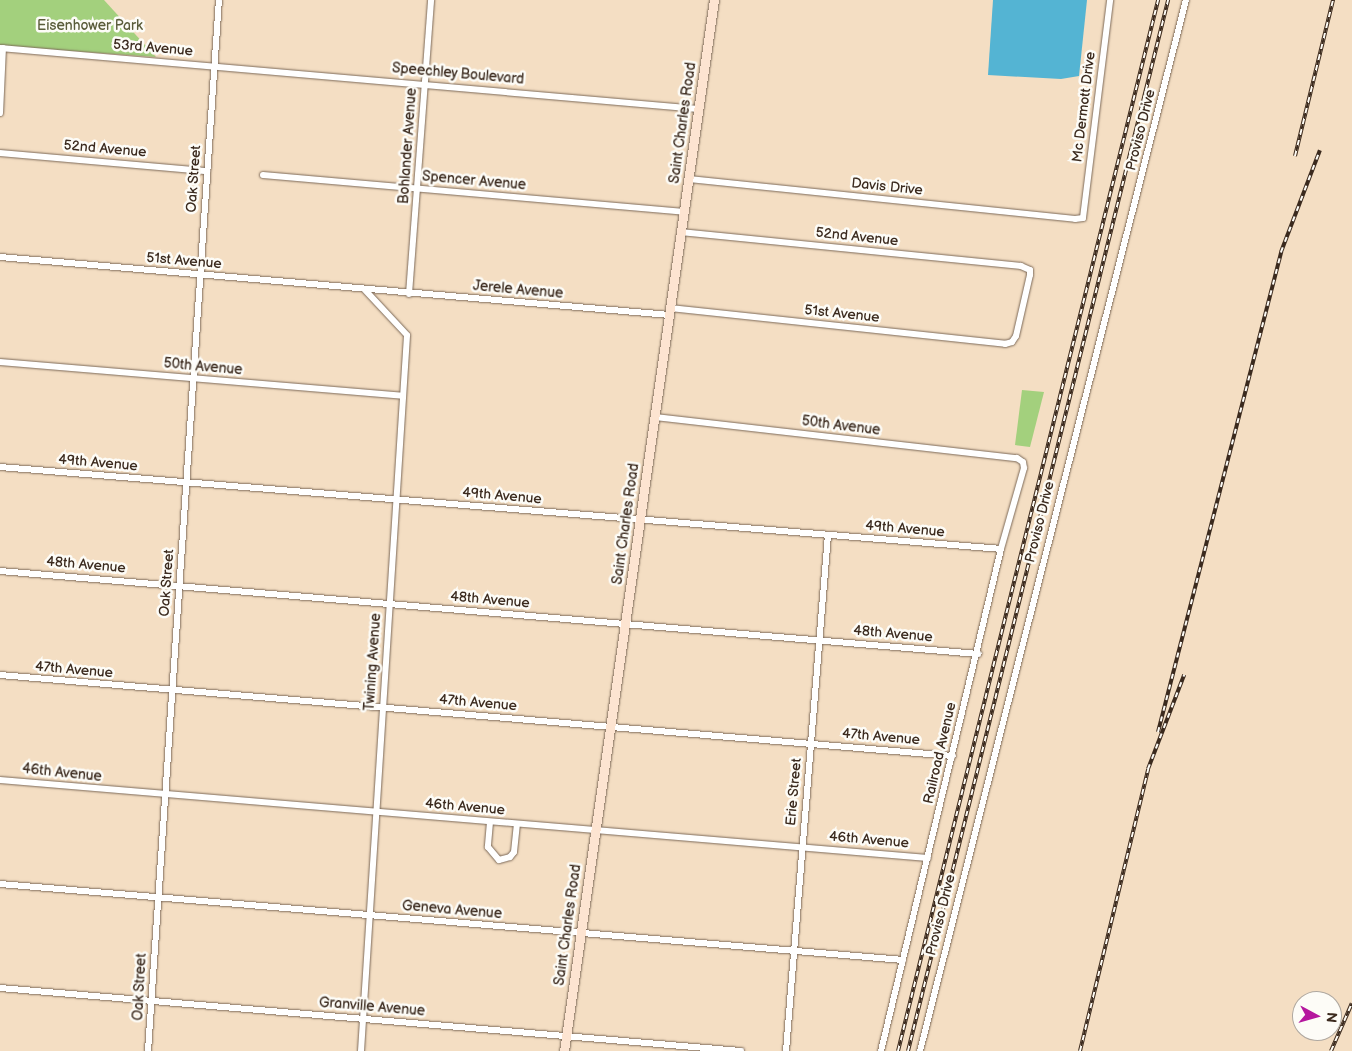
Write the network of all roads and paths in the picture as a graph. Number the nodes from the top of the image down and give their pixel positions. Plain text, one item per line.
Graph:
1 (219, 0) edge
2 (431, 0) edge
3 (714, 0) edge
4 (1110, 0) edge
5 (1186, 0) edge
6 (2, 48) edge
7 (215, 65) junction
8 (424, 83) junction
9 (698, 109) junction
10 (0, 113) edge
11 (0, 153) edge
12 (207, 171) junction
13 (263, 175) dead end
14 (688, 179) junction
15 (418, 189) junction
16 (684, 212) junction
17 (1084, 218) joint
18 (681, 232) junction
19 (0, 257) edge
20 (200, 275) junction
21 (365, 290) junction
22 (409, 294) junction
23 (670, 311) junction
24 (1012, 342) joint
25 (0, 362) edge
26 (193, 379) junction
27 (403, 396) junction
28 (655, 417) junction
29 (1022, 462) joint
30 (0, 467) edge
31 (186, 483) junction
32 (397, 500) junction
33 (640, 520) junction
34 (828, 535) junction
35 (1002, 549) junction
36 (0, 571) edge
37 (180, 586) junction
38 (390, 603) junction
39 (625, 624) junction
40 (818, 640) junction
41 (978, 654) junction
42 (0, 675) edge
43 (172, 691) junction
44 (383, 707) junction
45 (611, 726) junction
46 (810, 744) junction
47 (953, 756) junction
48 (0, 780) edge
49 (165, 796) junction
50 (376, 811) junction
51 (490, 822) junction
52 (517, 824) junction
53 (596, 830) junction
54 (802, 847) junction
55 (928, 858) junction
56 (0, 884) edge
57 (158, 897) junction
58 (369, 915) junction
59 (581, 933) junction
60 (794, 952) junction
61 (903, 960) junction
62 (0, 988) edge
63 (152, 1001) junction
64 (363, 1018) junction
65 (566, 1036) junction
66 (148, 1051) edge
67 (360, 1051) edge
68 (564, 1051) edge
69 (741, 1051) edge
70 (786, 1051) edge
71 (881, 1051) edge
72 (920, 1051) edge

1 - 7 street, Oak Street
2 - 8 street, Bohlander Avenue
3 - 9 main road, Saint Charles Road
4 - 17 street, Mc Dermott Drive
5 - 72 street, Proviso Drive
6 - 7 street, 53rd Avenue
6 - 10 street
7 - 8 street, Speechley Boulevard
7 - 12 street, Oak Street
8 - 9 street, Speechley Boulevard
8 - 15 street, Bohlander Avenue
9 - 14 main road, Saint Charles Road
11 - 12 street, 52nd Avenue
12 - 20 street, Oak Street
13 - 15 street, Spencer Avenue
14 - 16 main road, Saint Charles Road
14 - 17 street, Davis Drive
15 - 16 street, Spencer Avenue
15 - 22 street, Bohlander Avenue
16 - 18 main road, Saint Charles Road
18 - 23 main road, Saint Charles Road
18 - 24 street, 52nd Avenue
19 - 20 street, 51st Avenue
20 - 21 street, 51st Avenue
20 - 26 street, Oak Street
21 - 22 street, Jerele Avenue
21 - 27 street, Twining Avenue
22 - 23 street, Jerele Avenue
23 - 24 street, 51st Avenue
23 - 28 main road, Saint Charles Road
25 - 26 street, 50th Avenue
26 - 27 street, 50th Avenue
26 - 31 street, Oak Street
27 - 32 street, Twining Avenue
28 - 29 street, 50th Avenue
28 - 33 main road, Saint Charles Road
29 - 35 street, Railroad Avenue
30 - 31 street, 49th Avenue
31 - 32 street, 49th Avenue
31 - 37 street, Oak Street
32 - 33 street, 49th Avenue
32 - 38 street, Twining Avenue
33 - 34 street, 49th Avenue
33 - 39 main road, Saint Charles Road
34 - 35 street, 49th Avenue
34 - 40 street, Erie Street
35 - 41 street, Railroad Avenue
36 - 37 street, 48th Avenue
37 - 38 street, 48th Avenue
37 - 43 street, Oak Street
38 - 39 street, 48th Avenue
38 - 44 street, Twining Avenue
39 - 40 street, 48th Avenue
39 - 45 main road, Saint Charles Road
40 - 41 street, 48th Avenue
40 - 46 street, Erie Street
41 - 47 street, Railroad Avenue
42 - 43 street, 47th Avenue
43 - 44 street, 47th Avenue
43 - 49 street, Oak Street
44 - 45 street, 47th Avenue
44 - 50 street, Twining Avenue
45 - 46 street, 47th Avenue
45 - 53 main road, Saint Charles Road
46 - 47 street, 47th Avenue
46 - 54 street, Erie Street
47 - 55 street, Railroad Avenue
48 - 49 street, 46th Avenue
49 - 50 street, 46th Avenue
49 - 57 street, Oak Street
50 - 51 street, 46th Avenue
50 - 58 street, Twining Avenue
51 - 52 street, 46th Avenue
51 - 52 street
52 - 53 street, 46th Avenue
53 - 54 street, 46th Avenue
53 - 59 main road, Saint Charles Road
54 - 55 street, 46th Avenue
54 - 60 street, Erie Street
55 - 61 street, Railroad Avenue
56 - 57 street, Geneva Avenue
57 - 58 street, Geneva Avenue
57 - 63 street, Oak Street
58 - 59 street, Geneva Avenue
58 - 64 street, Twining Avenue
59 - 60 street, Geneva Avenue
59 - 65 main road, Saint Charles Road
60 - 61 street, Geneva Avenue
60 - 70 street, Erie Street
61 - 71 street, Railroad Avenue
62 - 63 street, Granville Avenue
63 - 64 street, Granville Avenue
63 - 66 street, Oak Street
64 - 65 street, Granville Avenue
64 - 67 street, Twining Avenue
65 - 68 main road, Saint Charles Road
65 - 69 street, Granville Avenue

